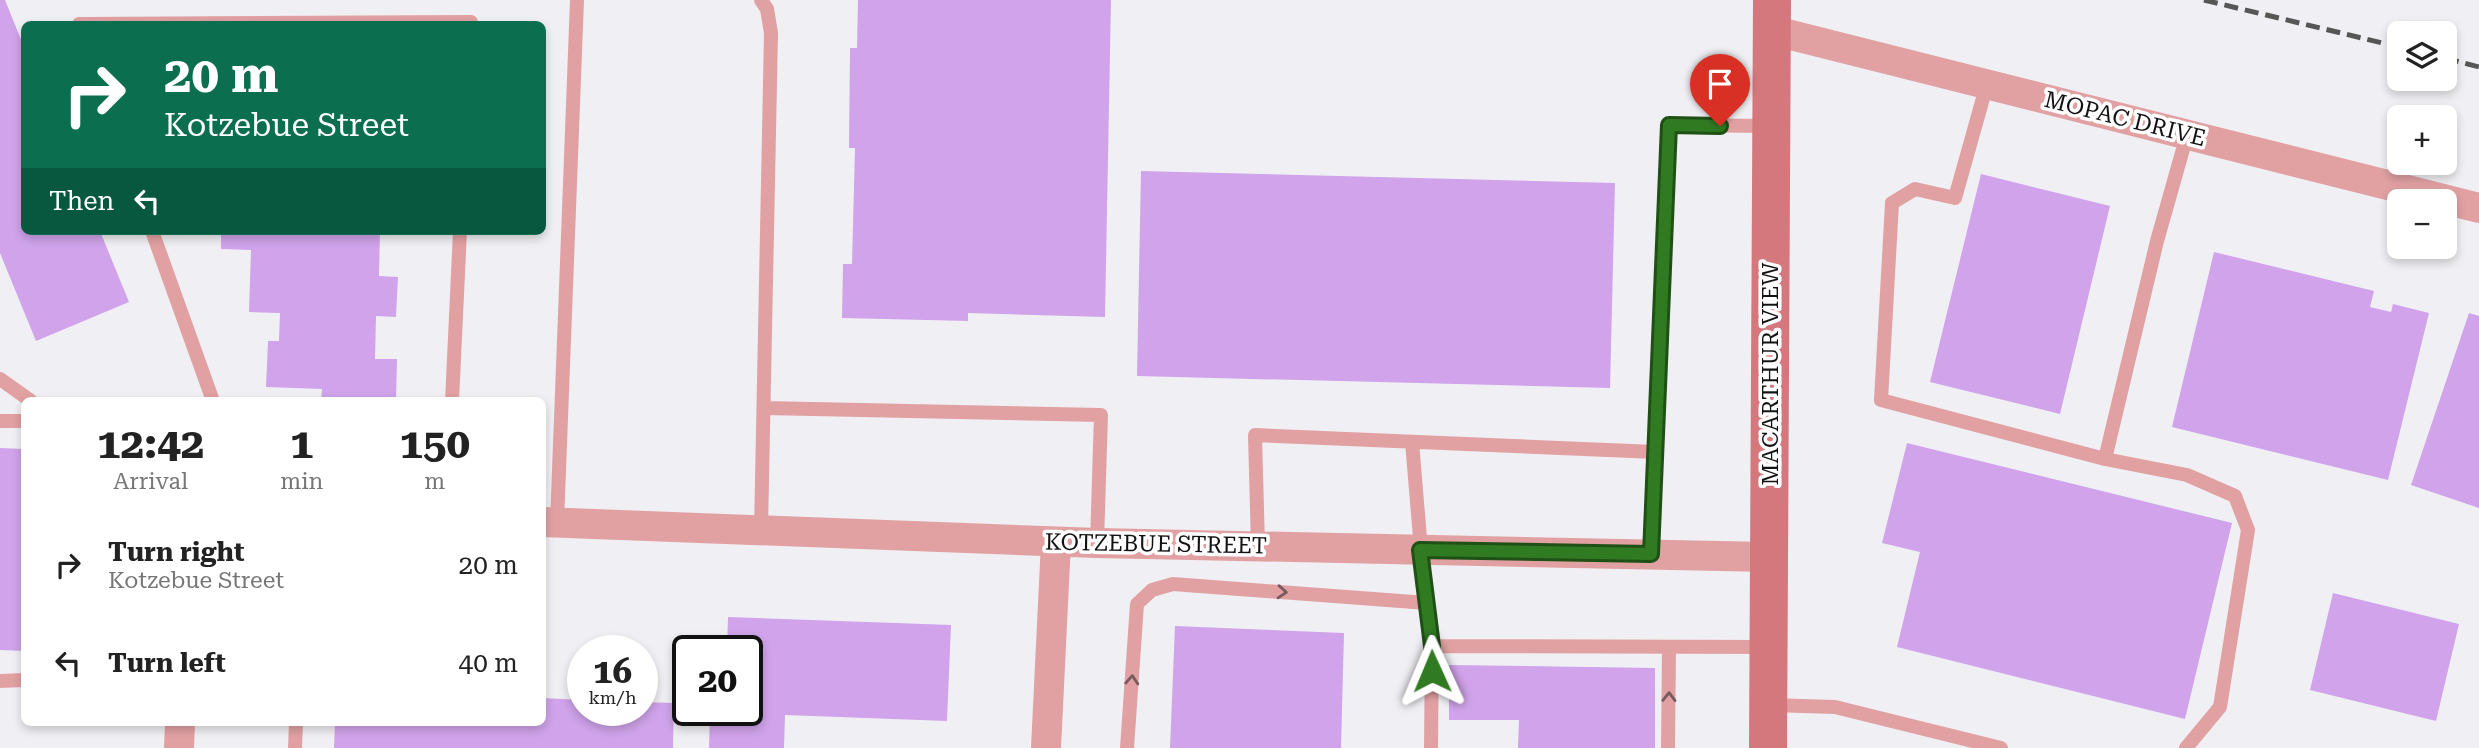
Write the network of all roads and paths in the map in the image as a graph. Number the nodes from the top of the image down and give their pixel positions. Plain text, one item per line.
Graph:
1 (577, 0) edge
2 (761, 0) edge
3 (1772, 15) edge
4 (1987, 84) junction
5 (1771, 127) junction
6 (2187, 135) junction
7 (2479, 208) edge
8 (153, 235) edge
9 (460, 235) edge
10 (0, 379) edge
11 (25, 397) edge
12 (212, 397) edge
13 (452, 397) edge
14 (764, 408) junction
15 (0, 421) edge
16 (21, 421) edge
17 (1412, 442) junction
18 (1655, 453) junction
19 (2105, 459) junction
20 (550, 523) edge
21 (761, 530) junction
22 (1056, 542) junction
23 (1097, 543) junction
24 (1258, 546) junction
25 (1420, 550) junction
26 (1651, 554) junction
27 (1769, 557) junction
28 (1427, 603) junction
29 (1432, 646) junction
30 (1670, 647) junction
31 (1769, 647) junction
32 (21, 680) edge
33 (0, 681) edge
34 (1768, 705) junction
35 (180, 726) edge
36 (296, 726) edge
37 (179, 748) edge
38 (295, 748) edge
39 (1046, 748) edge
40 (1127, 748) edge
41 (1431, 748) edge
42 (1668, 748) edge
43 (1768, 748) edge
44 (2001, 748) edge
45 (2186, 748) edge

1 - 20 lane
2 - 14 lane
3 - 4 street, MOPAC DRIVE
3 - 5 street, MACARTHUR VIEW
4 - 6 street, MOPAC DRIVE
4 - 19 lane
5 - 18 lane
5 - 27 street, MACARTHUR VIEW
6 - 7 street, MOPAC DRIVE
6 - 19 lane
8 - 12 lane
9 - 13 lane
10 - 11 lane
14 - 21 lane
14 - 23 lane
15 - 16 lane
17 - 18 lane
17 - 24 lane
17 - 25 lane
18 - 26 lane
19 - 45 lane
20 - 21 street, KOTZEBUE STREET
21 - 22 street, KOTZEBUE STREET
22 - 23 street, KOTZEBUE STREET
22 - 39 street
23 - 24 street, KOTZEBUE STREET
24 - 25 street, KOTZEBUE STREET
25 - 26 street, KOTZEBUE STREET
25 - 28 lane
26 - 27 street, KOTZEBUE STREET
27 - 31 street, MACARTHUR VIEW
28 - 29 lane
40 -> 28 lane
29 - 30 lane
29 - 41 lane
30 - 31 lane
42 -> 30 lane
31 - 34 street, MACARTHUR VIEW
32 - 33 lane
34 - 43 street, MACARTHUR VIEW
34 - 44 lane
35 - 37 street
36 - 38 lane

